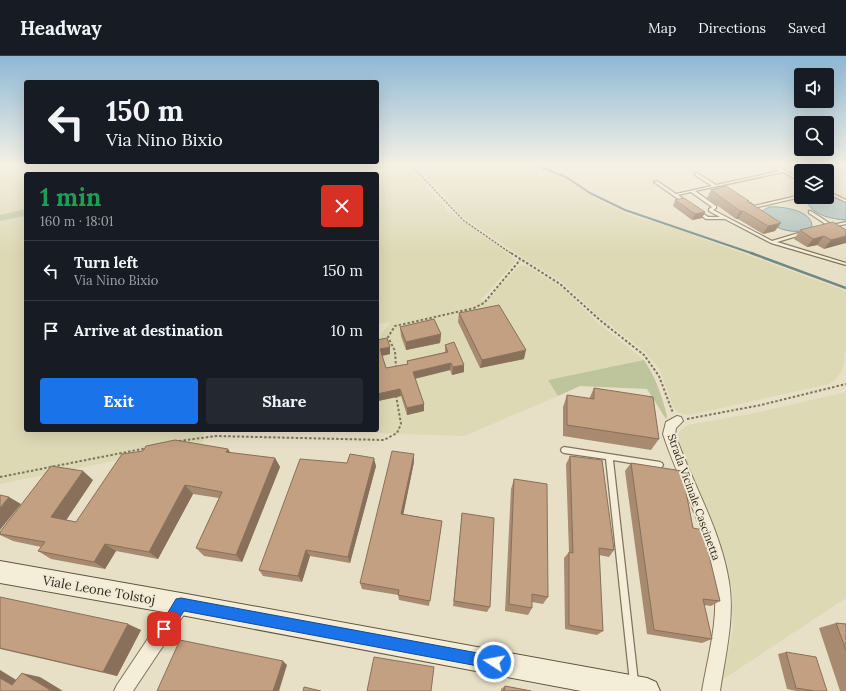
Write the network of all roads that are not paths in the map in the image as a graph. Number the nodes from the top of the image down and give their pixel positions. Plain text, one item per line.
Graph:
1 (683, 194) edge
2 (695, 194) edge
3 (675, 195) joint
4 (834, 195) edge
5 (794, 198) edge
6 (846, 201) edge
7 (747, 203) edge
8 (810, 212) dead end
9 (726, 218) junction
10 (846, 223) edge
11 (832, 226) junction
12 (825, 228) edge
13 (810, 232) edge
14 (772, 242) junction
15 (846, 262) edge
16 (678, 421) road end
17 (564, 450) dead end
18 (609, 458) junction
19 (660, 465) dead end
20 (0, 572) edge
21 (181, 604) junction
22 (641, 690) edge
23 (123, 691) edge
24 (711, 691) edge

1 - 3 lane
2 - 9 lane
3 - 9 lane
4 - 6 lane
5 - 7 lane
8 - 11 lane
9 - 14 lane
10 - 11 lane
11 - 12 lane
13 - 14 lane
14 - 15 lane
16 - 24 street, Strada Vicinale Cascinetta
17 - 18 lane
18 - 19 lane
18 - 22 lane
20 - 21 street, Viale Leone Tolstoj
21 - 22 street, Viale Leone Tolstoj
21 - 23 street

